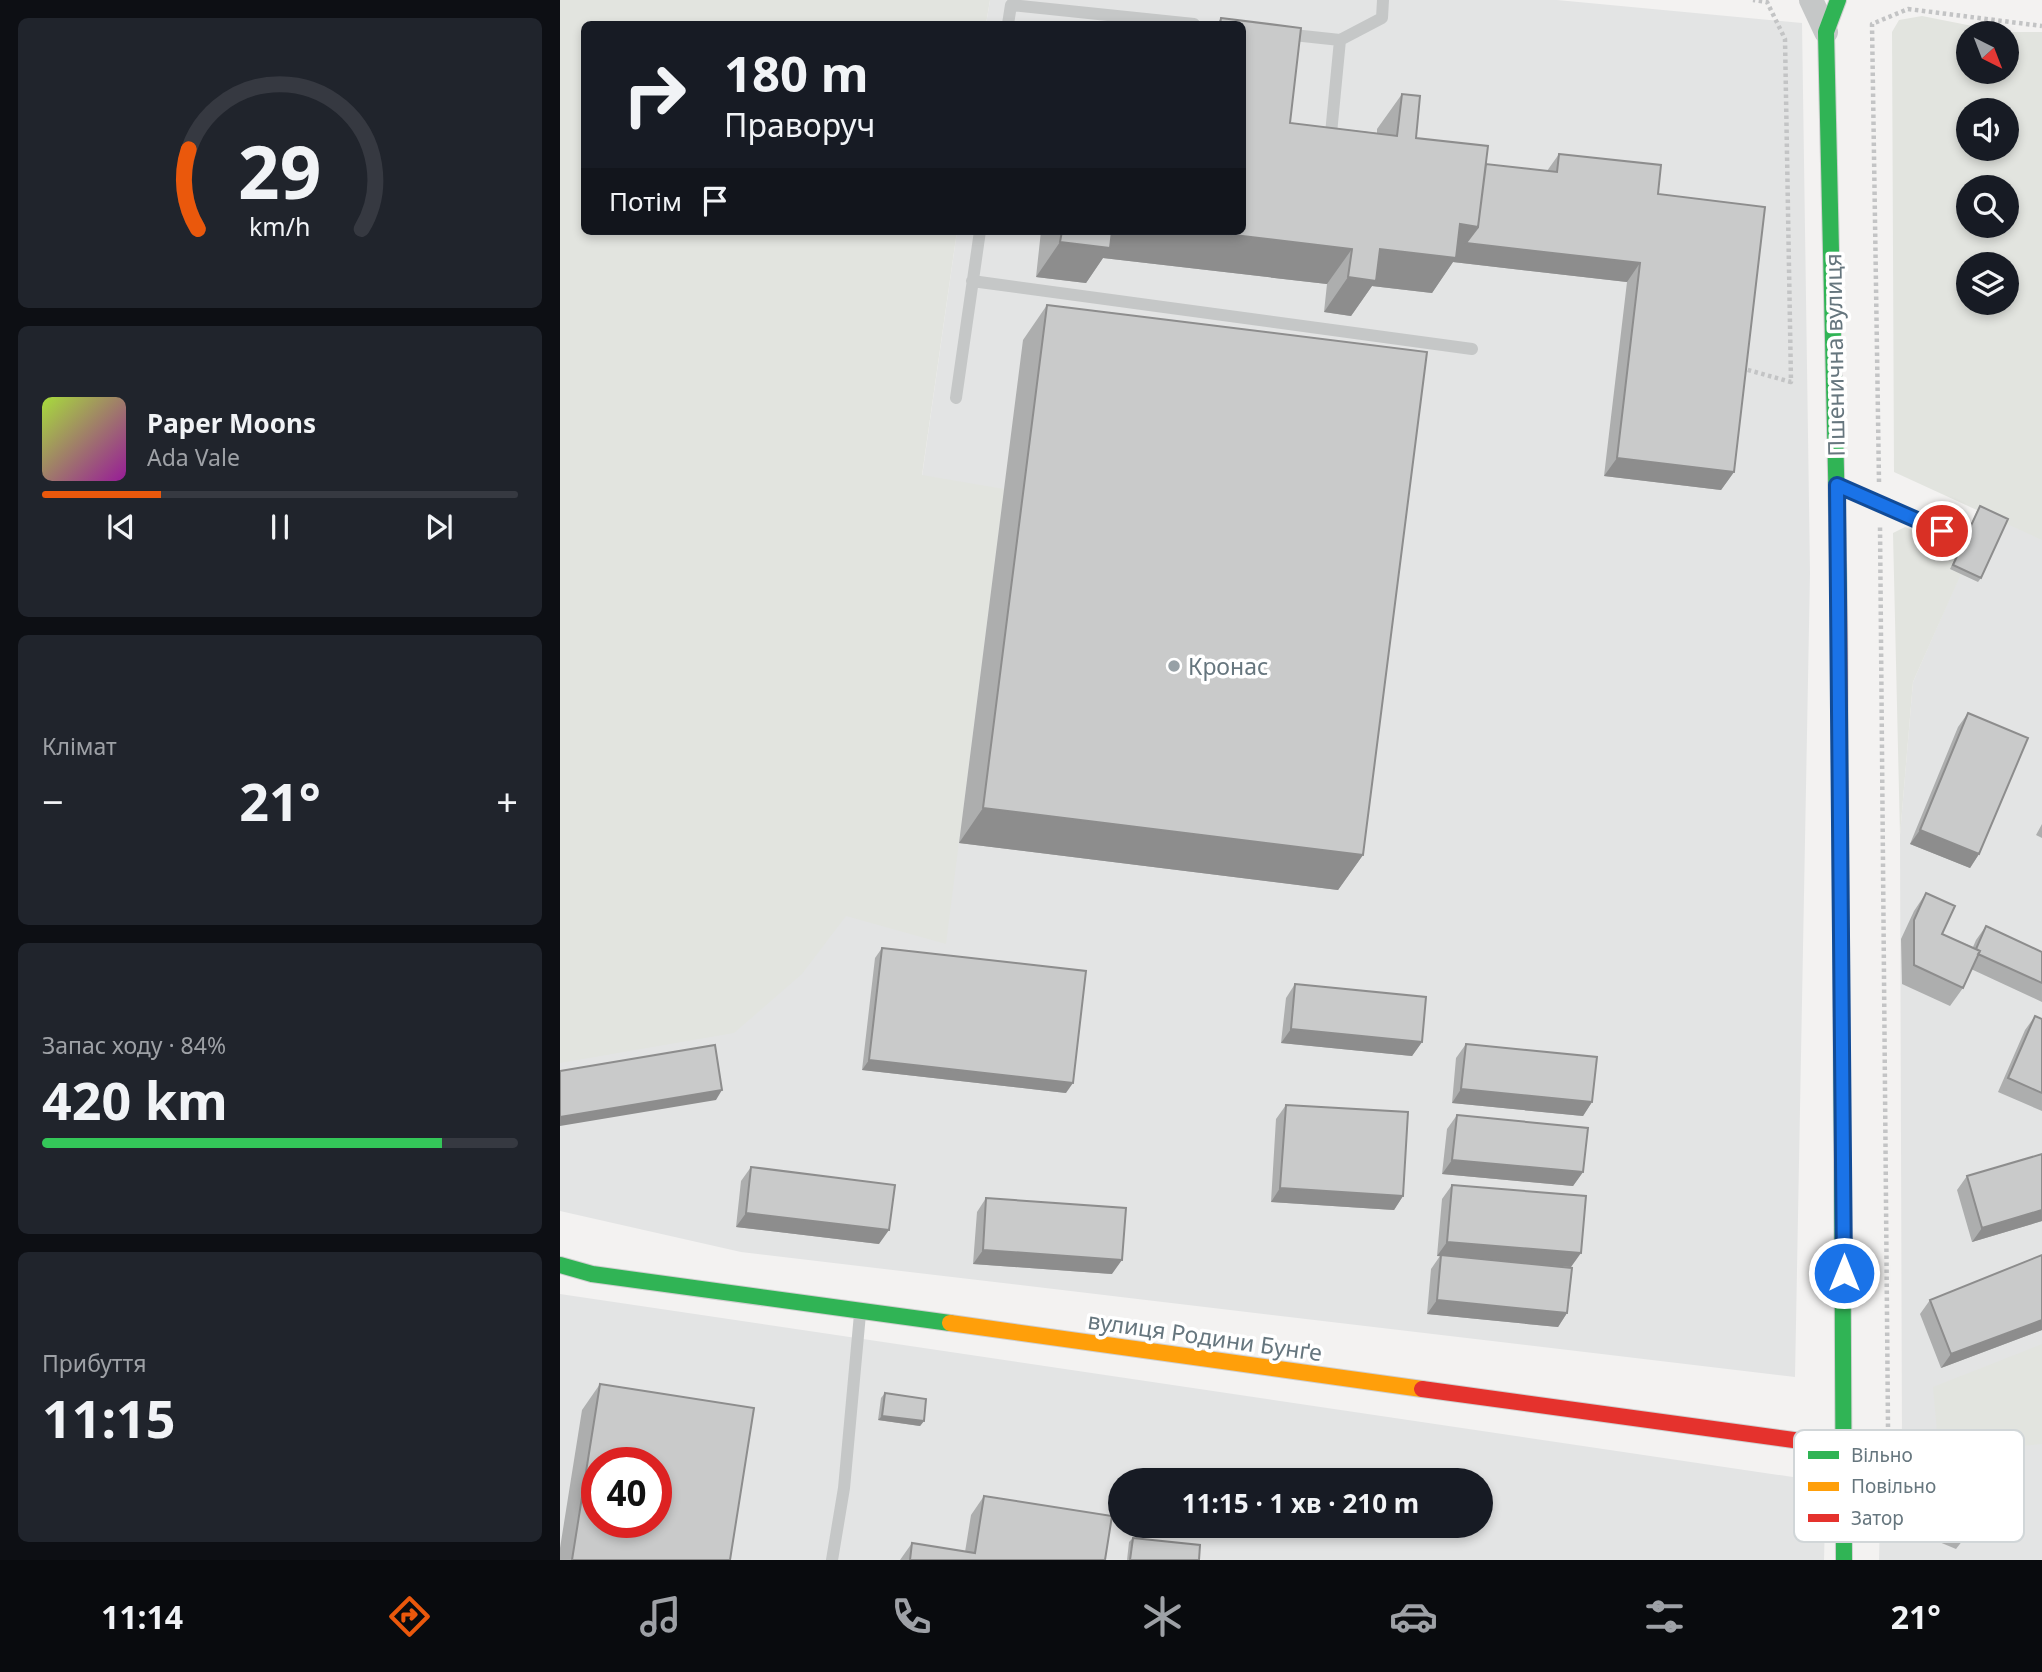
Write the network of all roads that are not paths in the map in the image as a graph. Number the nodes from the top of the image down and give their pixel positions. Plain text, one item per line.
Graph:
1 (1383, 0) edge
2 (1811, 0) edge
3 (1838, 0) edge
4 (1008, 21) edge
5 (1165, 21) edge
6 (1826, 32) junction
7 (1270, 33) edge
8 (1340, 40) junction
9 (1329, 153) edge
10 (978, 235) edge
11 (972, 281) junction
12 (1472, 349) dead end
13 (956, 398) dead end
14 (1837, 485) junction
15 (1963, 540) edge
16 (560, 1265) edge
17 (860, 1311) junction
18 (1845, 1430) edge
19 (1794, 1440) edge
20 (1844, 1542) edge
21 (832, 1560) edge
22 (1844, 1560) edge

1 - 8 lane
2 - 6 street, Пшенична вулиця
3 - 6 street, Пшенична вулиця
4 - 5 lane
6 - 14 street, Пшенична вулиця
7 - 8 lane
8 - 9 lane
10 - 11 lane
11 - 12 lane
11 - 13 lane
14 - 15 lane
14 - 18 street, Пшенична вулиця
16 - 17 street, вулиця Родини Бунґе
17 - 19 street, вулиця Родини Бунґе
17 - 21 lane
20 - 22 street, Пшенична вулиця

